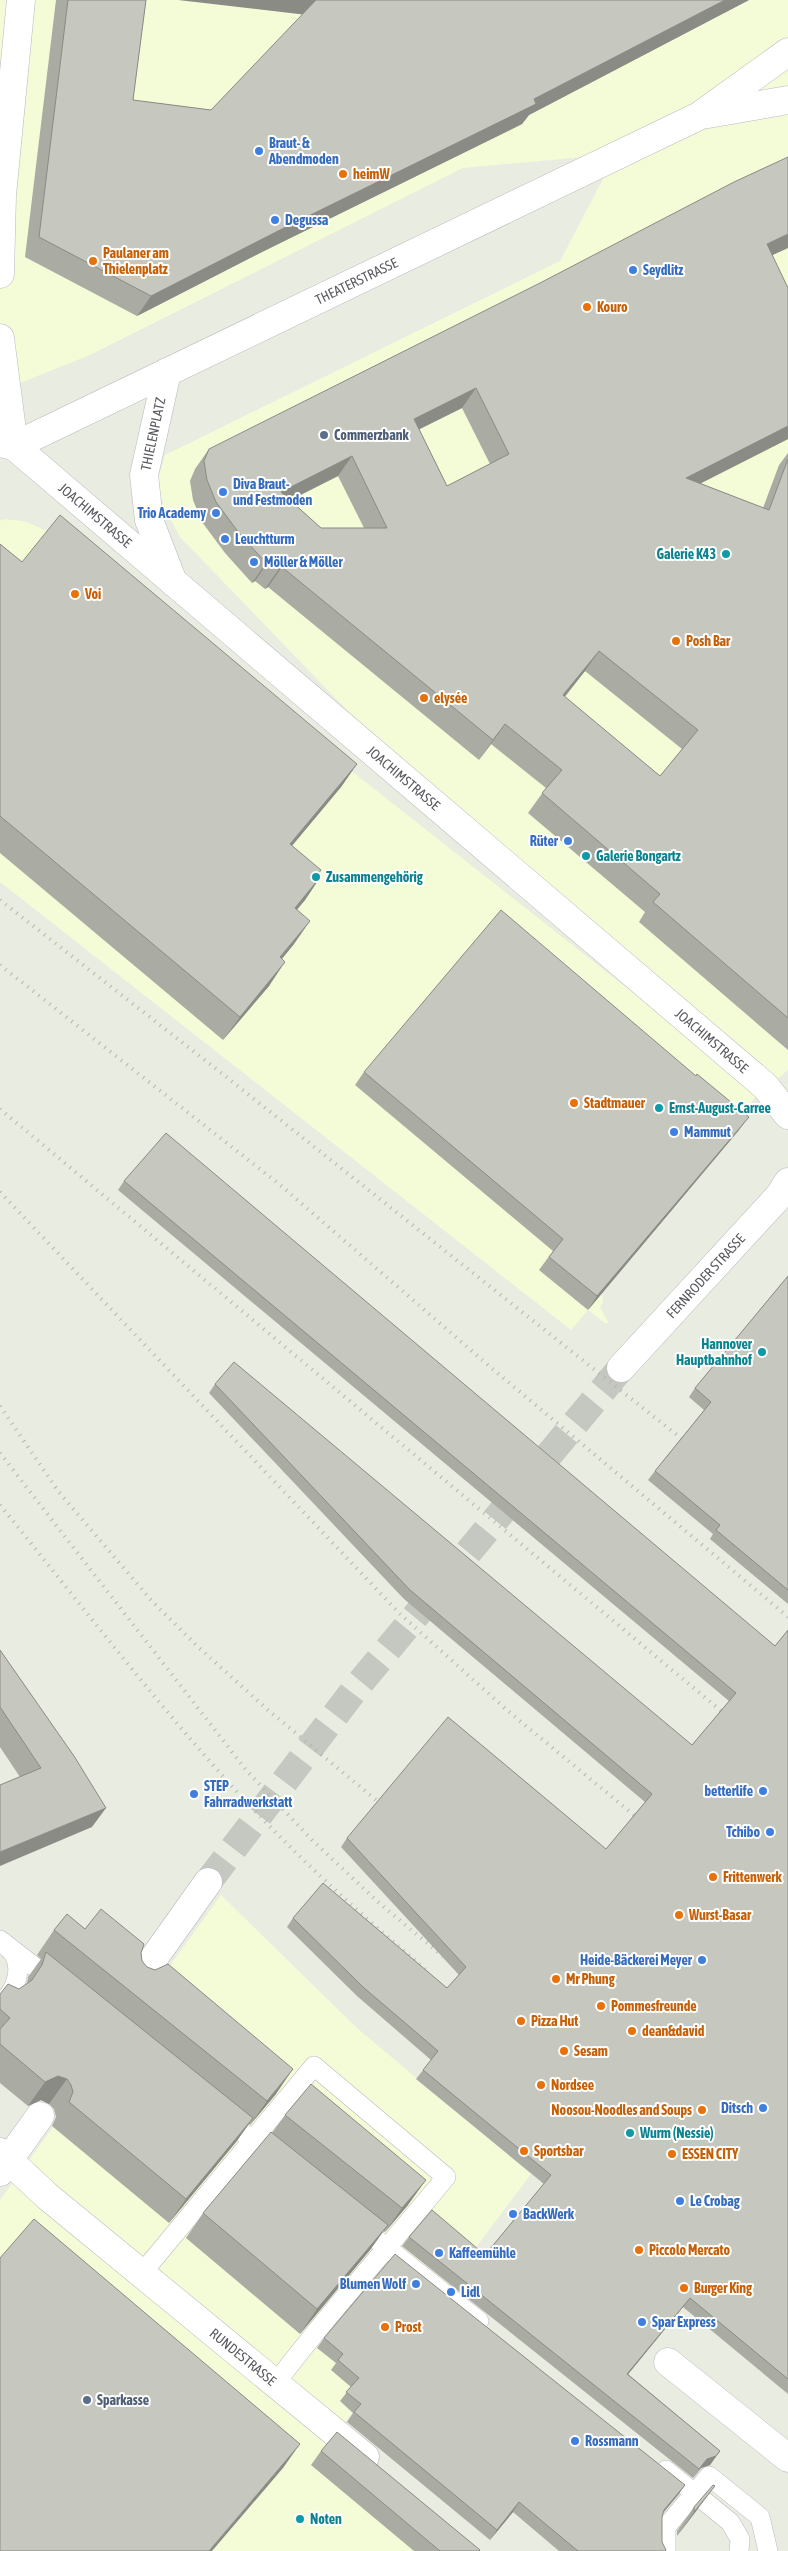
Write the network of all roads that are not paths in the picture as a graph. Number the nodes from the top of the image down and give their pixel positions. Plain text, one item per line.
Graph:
1 (21, 0) edge
2 (788, 52) edge
3 (788, 100) edge
4 (699, 116) junction
5 (0, 274) edge
6 (0, 338) edge
7 (167, 372) junction
8 (5, 448) edge
9 (173, 582) junction
10 (788, 1115) edge
11 (788, 1182) edge
12 (621, 1368) tunnel mouth
13 (208, 1882) tunnel mouth
14 (0, 1941) edge
15 (139, 1979) edge
16 (64, 1990) edge
17 (0, 2002) edge
18 (212, 2108) edge
19 (40, 2116) dead end
20 (3, 2162) edge
21 (297, 2176) edge
22 (343, 2213) edge
23 (142, 2273) junction
24 (490, 2330) edge
25 (668, 2362) dead end
26 (275, 2384) junction
27 (788, 2458) edge
28 (653, 2460) edge
29 (384, 2473) edge
30 (666, 2551) edge
31 (739, 2551) edge
32 (768, 2551) edge

1 - 5 street
2 - 4 street, THEATERSTRASSE
3 - 4 street, THEATERSTRASSE
4 - 7 street, THEATERSTRASSE
6 - 8 street
7 - 8 street, THEATERSTRASSE
7 - 9 street, THIELENPLATZ
8 - 9 street, JOACHIMSTRASSE
9 - 10 street, JOACHIMSTRASSE
11 - 12 street, FERNRODER STRASSE
13 - 15 street
14 - 16 lane
14 - 17 lane
18 - 21 lane
19 - 20 street
20 - 23 street, RUNDESTRASSE
22 - 24 lane
23 - 26 street, RUNDESTRASSE
23 - 26 lane
25 - 27 street
26 - 29 street, RUNDESTRASSE
28 - 31 lane
30 - 32 lane

